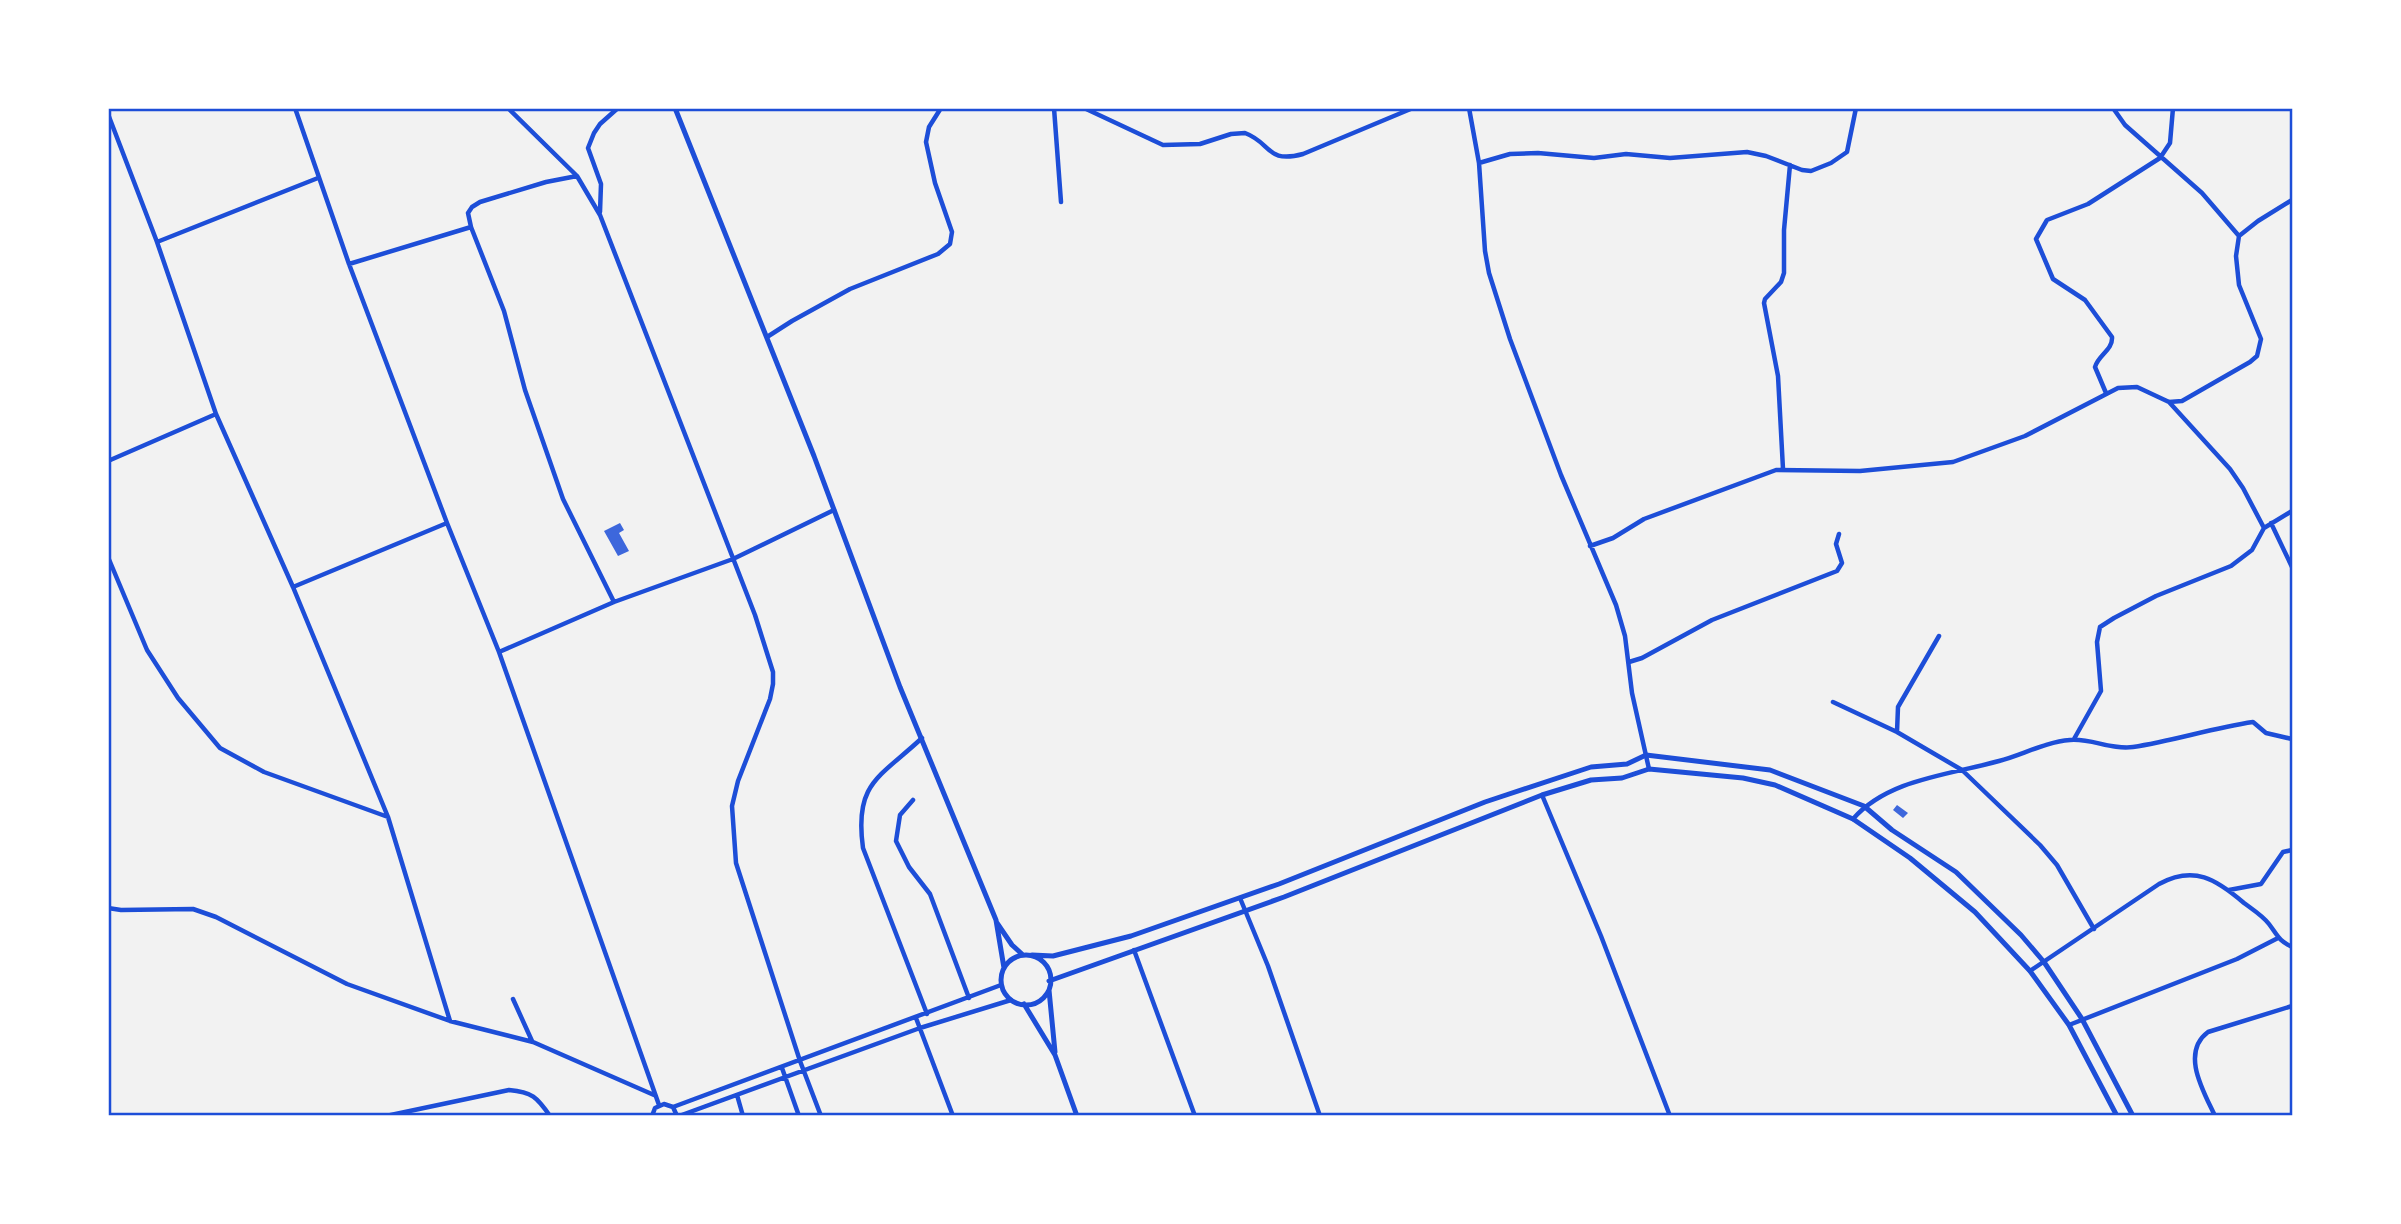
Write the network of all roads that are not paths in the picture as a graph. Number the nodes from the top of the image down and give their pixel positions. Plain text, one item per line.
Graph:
1 (295, 108) edge
2 (508, 108) edge
3 (618, 108) edge
4 (675, 108) edge
5 (941, 108) edge
6 (1054, 108) edge
7 (1084, 108) edge
8 (1413, 108) edge
9 (1469, 108) edge
10 (1856, 108) edge
11 (2113, 108) edge
12 (2174, 108) edge
13 (108, 114) edge
14 (2160, 158) junction
15 (1479, 163) junction
16 (1790, 165) junction
17 (577, 176) junction
18 (318, 178) junction
19 (2292, 200) edge
20 (1061, 202) dead end
21 (600, 215) junction
22 (471, 227) junction
23 (2239, 236) junction
24 (157, 242) junction
25 (349, 264) junction
26 (767, 337) junction
27 (2106, 393) junction
28 (2169, 402) junction
29 (216, 414) junction
30 (108, 461) edge
31 (1783, 469) junction
32 (834, 510) junction
33 (2292, 511) edge
34 (447, 523) junction
35 (2270, 523) junction
36 (2264, 528) junction
37 (1839, 534) dead end
38 (1590, 546) junction
39 (108, 557) edge
40 (733, 559) junction
41 (2292, 567) edge
42 (293, 587) junction
43 (614, 602) junction
44 (1939, 636) dead end
45 (499, 652) junction
46 (1628, 662) junction
47 (1833, 702) dead end
48 (1897, 732) junction
49 (922, 738) junction
50 (2074, 739) junction
51 (2292, 739) edge
52 (1646, 755) junction
53 (1649, 769) junction
54 (1962, 770) junction
55 (1542, 795) junction
56 (913, 800) dead end
57 (1864, 806) junction
58 (388, 817) junction
59 (1853, 819) junction
60 (2292, 850) edge
61 (2229, 890) junction
62 (1240, 898) junction
63 (108, 908) edge
64 (1245, 910) junction
65 (996, 920) junction
66 (2094, 929) junction
67 (2278, 939) junction
68 (2292, 947) edge
69 (1134, 950) junction
70 (1023, 955) junction
71 (1032, 955) junction
72 (2044, 962) junction
73 (1004, 968) junction
74 (2030, 971) junction
75 (1049, 981) junction
76 (1001, 985) junction
77 (1049, 990) junction
78 (970, 998) junction
79 (513, 999) dead end
80 (1011, 1000) junction
81 (1024, 1004) junction
82 (2292, 1006) edge
83 (927, 1013) junction
84 (916, 1018) junction
85 (2082, 1019) junction
86 (450, 1021) junction
87 (2069, 1025) junction
88 (920, 1028) junction
89 (533, 1042) junction
90 (1055, 1055) junction
91 (800, 1061) junction
92 (782, 1068) junction
93 (804, 1070) junction
94 (785, 1077) junction
95 (654, 1095) junction
96 (737, 1095) junction
97 (659, 1105) junction
98 (673, 1107) junction
99 (386, 1115) edge
100 (550, 1115) edge
101 (652, 1115) edge
102 (678, 1115) edge
103 (743, 1115) edge
104 (799, 1115) edge
105 (821, 1115) edge
106 (953, 1115) edge
107 (1077, 1115) edge
108 (1195, 1115) edge
109 (1320, 1115) edge
110 (1670, 1115) edge
111 (2117, 1115) edge
112 (2133, 1115) edge
113 (2215, 1115) edge

1 - 18 street
2 - 17 street
3 - 21 street
4 - 26 street
5 - 26 street
6 - 20 street
7 - 8 street
9 - 15 street
10 - 16 street
11 - 14 street
12 - 14 street
13 - 24 street
14 - 23 street
14 - 27 street
15 - 16 street
15 - 38 street
16 - 31 street
17 - 21 street
17 - 22 street
18 - 24 street
18 - 25 street
19 - 23 street
21 - 40 street
22 - 25 street
22 - 43 street
23 - 28 street
24 - 29 street
25 - 34 street
26 - 32 street
27 - 28 street
27 - 31 street
28 - 36 street
29 - 30 street
29 - 42 street
31 - 38 street
32 - 40 street
32 - 49 street
33 - 35 street
34 - 42 street
34 - 45 street
35 - 36 street
35 - 41 street
36 - 50 street
37 - 46 street
38 - 46 street
39 - 58 street
40 - 43 street
40 - 91 street
42 - 58 street
43 - 45 street
44 - 48 street
45 - 95 street
46 - 52 street
47 - 48 street
48 - 54 street
49 - 65 street
49 - 83 street
50 - 51 street
50 - 54 street
52 - 53 street
52 - 57 street
52 - 62 street
53 - 55 street
53 - 59 street
54 - 57 street
54 - 66 street
55 - 64 street
55 - 110 street
56 - 78 street
57 - 59 street
57 - 72 street
58 - 86 street
59 - 74 street
60 - 61 street
61 - 66 street
61 - 67 street
62 - 64 street
62 - 71 street
63 - 86 street
64 - 69 street
64 - 109 street
65 - 70 street
65 - 73 street
66 - 72 street
67 - 68 street
67 - 85 street
69 - 75 street
69 - 108 street
70 - 71 street
70 - 73 street
71 - 75 street
72 - 74 street
72 - 85 street
73 - 76 street
74 - 87 street
75 - 77 street
76 - 78 street
76 - 80 street
77 - 81 street
77 - 90 street
78 - 83 street
79 - 89 street
80 - 81 street
80 - 88 street
81 - 90 street
82 - 113 street
83 - 84 street
84 - 88 street
84 - 91 street
85 - 87 street
85 - 112 street
86 - 89 street
87 - 111 street
88 - 93 street
88 - 106 street
89 - 95 street
90 - 107 street
91 - 92 street
91 - 93 street
92 - 94 street
92 - 98 street
93 - 94 street
93 - 105 street
94 - 96 street
94 - 104 street
95 - 97 street
96 - 102 street
96 - 103 street
97 - 98 street
97 - 101 street
98 - 102 street
99 - 100 street

